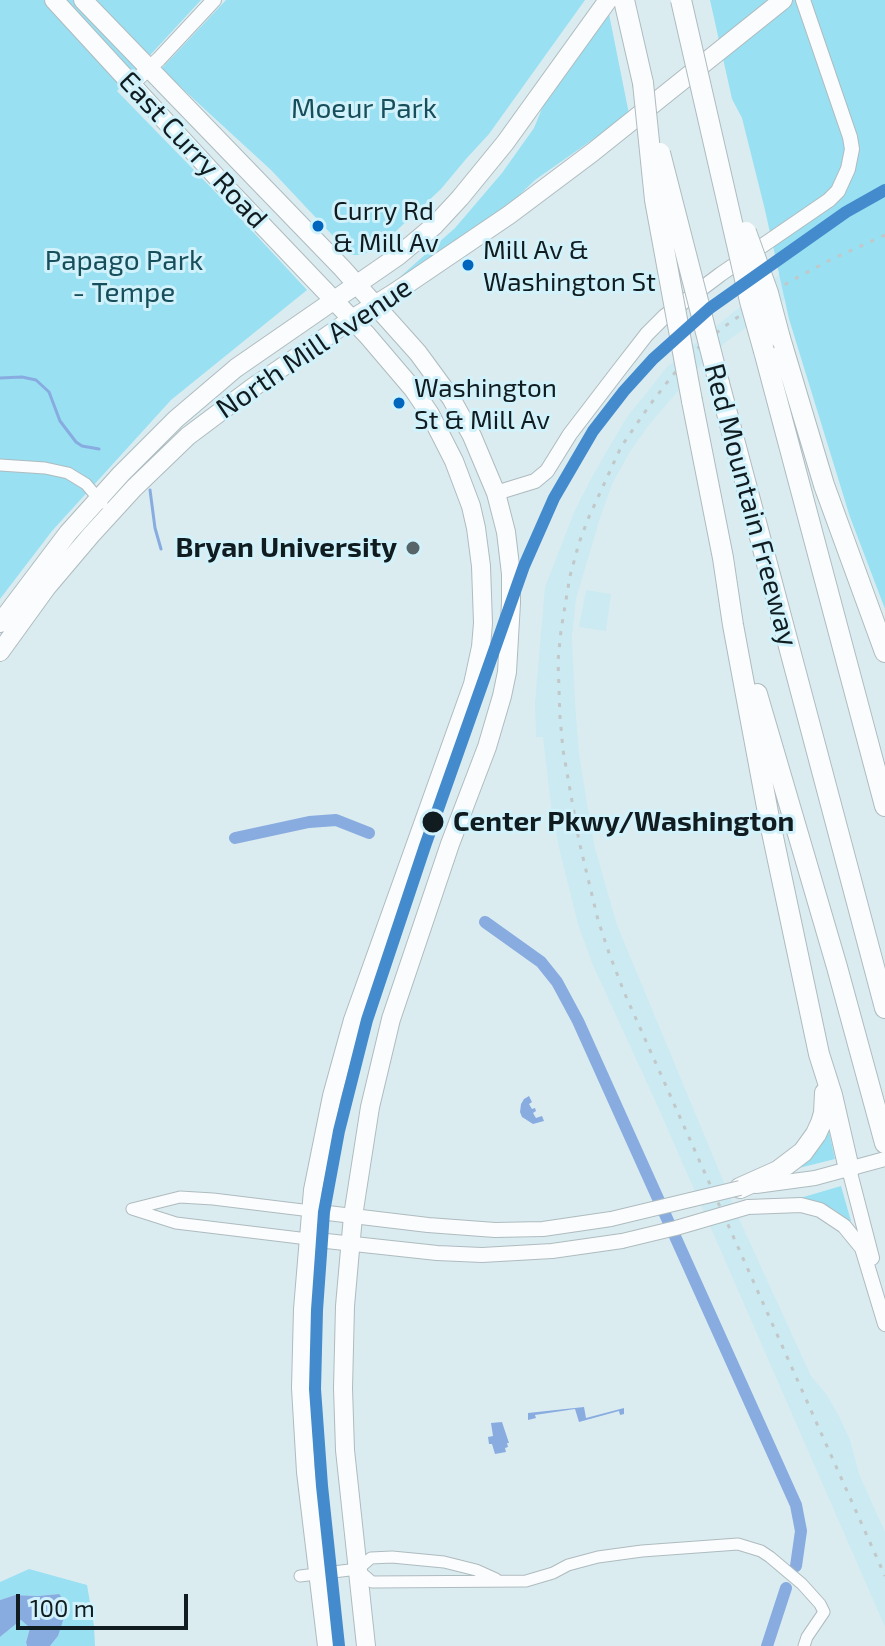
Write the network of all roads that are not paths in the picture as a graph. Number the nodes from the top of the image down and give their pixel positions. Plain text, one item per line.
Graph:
1 (54, 0) edge
2 (83, 0) edge
3 (214, 0) edge
4 (608, 0) edge
5 (624, 0) edge
6 (681, 0) edge
7 (783, 0) edge
8 (803, 0) edge
9 (148, 69) junction
10 (643, 83) junction
11 (132, 84) junction
12 (357, 285) junction
13 (333, 300) junction
14 (376, 305) junction
15 (352, 319) junction
16 (772, 344) junction
17 (0, 465) edge
18 (496, 493) junction
19 (105, 505) junction
20 (723, 558) junction
21 (0, 623) edge
22 (0, 652) edge
23 (885, 652) edge
24 (885, 806) edge
25 (885, 1008) edge
26 (819, 1054) junction
27 (885, 1143) edge
28 (885, 1159) edge
29 (858, 1167) junction
30 (744, 1198) junction
31 (311, 1211) junction
32 (353, 1216) junction
33 (308, 1239) junction
34 (350, 1243) junction
35 (885, 1308) edge
36 (885, 1324) edge
37 (358, 1569) junction
38 (309, 1575) junction
39 (502, 1581) junction
40 (327, 1646) edge
41 (366, 1646) edge
42 (804, 1646) edge

1 - 11 main road, East Curry Road
2 - 9 main road, East Curry Road
3 - 9 street
4 - 12 main road, North Mill Avenue
5 - 10 highway, Red Mountain Freeway
6 - 16 highway, bridge
7 - 14 main road, North Mill Avenue
8 - 18 street
9 - 11 street
9 - 12 main road, East Curry Road
10 - 20 highway, bridge
10 - 25 highway, Red Mountain Freeway, bridge
11 - 13 main road, East Curry Road
12 - 13 main road, North Mill Avenue
12 - 14 main road, East Curry Road
13 - 15 main road, East Curry Road
13 - 19 main road, North Mill Avenue
14 - 15 main road, North Mill Avenue
14 - 18 main road, East Curry Road
15 - 19 main road, North Mill Avenue
15 - 31 main road, East Curry Road
16 - 23 highway
16 - 24 highway, Red Mountain Freeway
17 - 19 street
18 - 32 main road, East Curry Road
19 - 21 main road, North Mill Avenue
19 - 22 main road, North Mill Avenue
20 - 26 highway
20 - 27 highway
26 - 29 highway
26 - 30 highway
28 - 29 street
29 - 30 street
29 - 35 street
30 - 32 street, bridge
30 - 34 street, bridge
30 - 36 street
31 - 32 street
31 - 33 main road, East Curry Road
31 - 33 street
32 - 34 main road, East Curry Road
33 - 34 street
33 - 38 main road, East Curry Road
34 - 37 main road, East Curry Road
37 - 38 street
37 - 39 street
37 - 39 street
37 - 41 main road, East Curry Road
38 - 40 main road, East Curry Road
39 - 42 street

